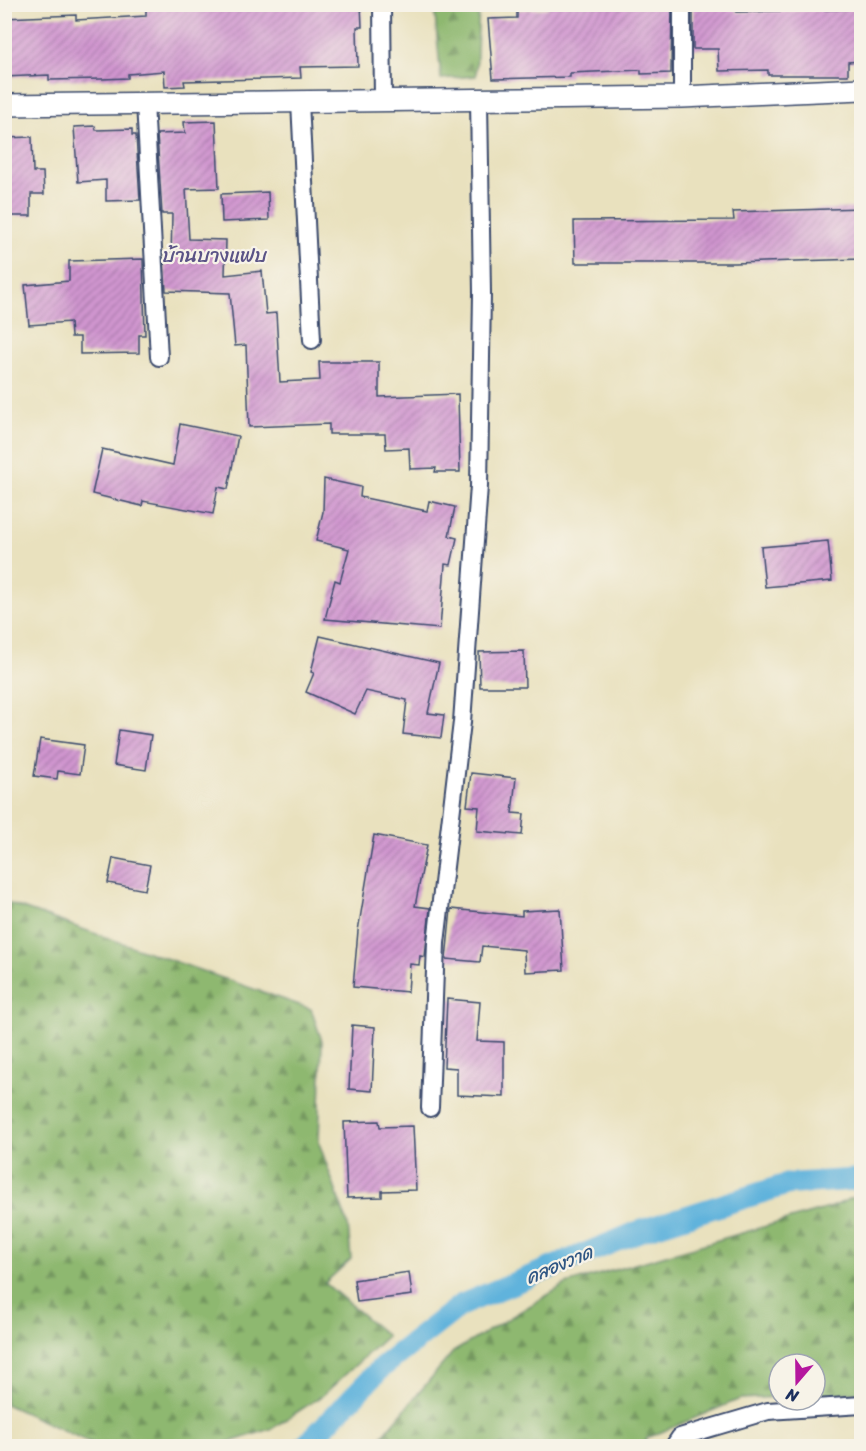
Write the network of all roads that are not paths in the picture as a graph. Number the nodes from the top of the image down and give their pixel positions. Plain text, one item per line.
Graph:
1 (382, 4) edge
2 (682, 4) edge
3 (861, 89) edge
4 (682, 97) junction
5 (479, 100) junction
6 (383, 101) junction
7 (300, 102) junction
8 (145, 104) junction
9 (4, 105) edge
10 (312, 340) dead end
11 (159, 357) dead end
12 (429, 1108) dead end
13 (861, 1406) edge
14 (674, 1446) edge

1 - 6 street
2 - 4 street
3 - 4 street
4 - 5 street
5 - 6 street
5 - 12 street
6 - 7 street
7 - 8 street
7 - 10 street
8 - 9 street
8 - 11 street
13 - 14 street

